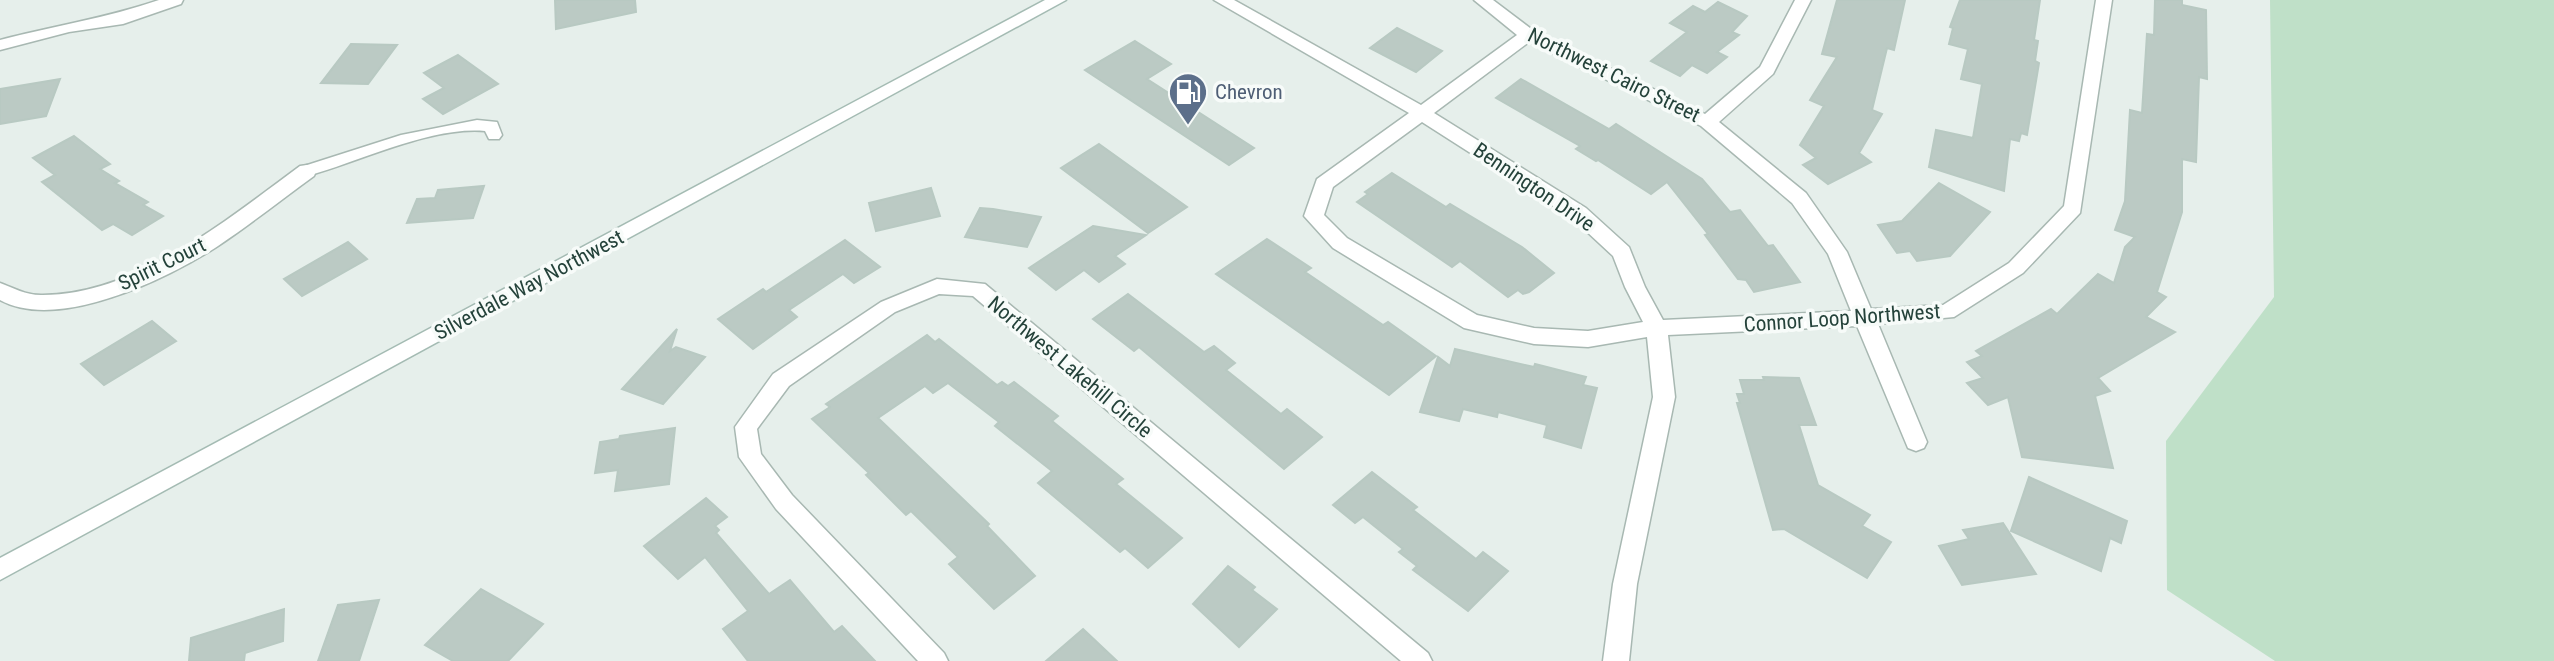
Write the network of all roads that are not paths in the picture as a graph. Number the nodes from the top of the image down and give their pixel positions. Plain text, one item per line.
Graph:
1 (175, 0) edge
2 (1058, 0) edge
3 (1222, 0) edge
4 (1482, 0) edge
5 (1803, 0) edge
6 (2104, 0) edge
7 (1528, 35) junction
8 (0, 45) edge
9 (1420, 112) junction
10 (1707, 122) junction
11 (494, 135) dead end
12 (307, 171) joint
13 (0, 291) edge
14 (1866, 318) junction
15 (1657, 328) junction
16 (1916, 442) dead end
17 (0, 570) edge
18 (1611, 658) edge
19 (935, 661) edge
20 (1419, 661) edge

1 - 8 street
2 - 17 street, Silverdale Way Northwest
3 - 9 street, Bennington Drive
4 - 7 street, Northwest Cairo Street
5 - 10 street
6 - 14 street, Connor Loop Northwest
7 - 9 street
7 - 10 street, Northwest Cairo Street
9 - 15 street, Bennington Drive
9 - 15 street, Connor Loop Northwest
10 - 14 street, Northwest Cairo Street
11 - 12 lane
12 - 13 street, Spirit Court
14 - 15 street, Connor Loop Northwest
14 - 16 street, Northwest Cairo Street
15 - 18 street, Bennington Drive
19 - 20 street, Northwest Lakehill Circle

